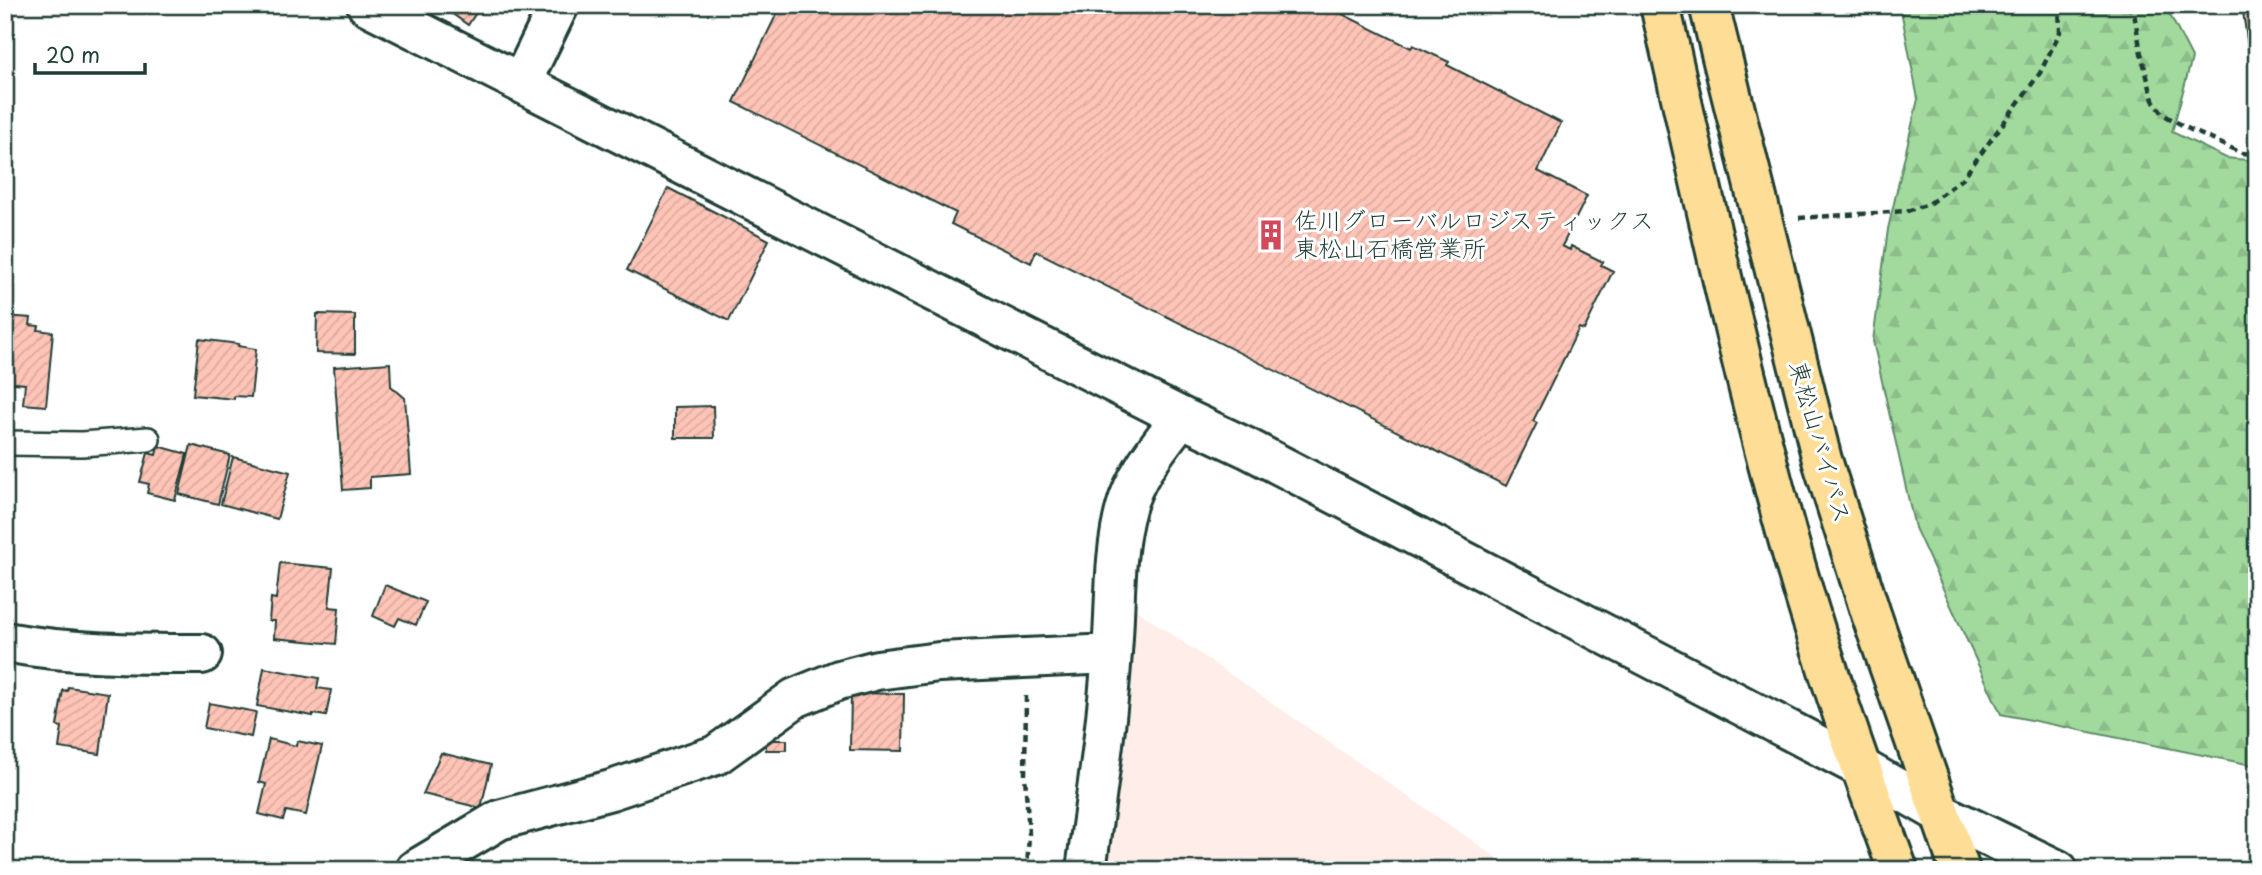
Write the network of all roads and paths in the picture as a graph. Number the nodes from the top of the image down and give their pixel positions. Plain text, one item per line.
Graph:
1 (367, 5) edge
2 (559, 5) edge
3 (1661, 5) edge
4 (1709, 5) edge
5 (2059, 5) edge
6 (2127, 5) edge
7 (521, 83) junction
8 (2257, 153) edge
9 (1763, 220) junction
10 (1181, 416) junction
11 (148, 439) dead end
12 (5, 443) edge
13 (5, 642) edge
14 (202, 654) dead end
15 (1112, 654) junction
16 (1027, 658) junction
17 (1860, 767) junction
18 (1940, 813) junction
19 (415, 870) edge
20 (1027, 870) edge
21 (1086, 870) edge
22 (1898, 870) edge
23 (1960, 870) edge
24 (2057, 870) edge

1 - 7 street
2 - 7 street
3 - 17 highway
4 - 9 highway, 東松山バイパス
5 - 9 path
6 - 8 path
7 - 10 street
9 - 18 highway, 東松山バイパス
10 - 15 street
10 - 17 street
11 - 12 lane
13 - 14 street
15 - 16 street
15 - 21 street
16 - 19 street
16 - 20 path
17 - 18 street
17 - 22 highway
18 - 23 highway, 東松山バイパス
18 - 24 street

